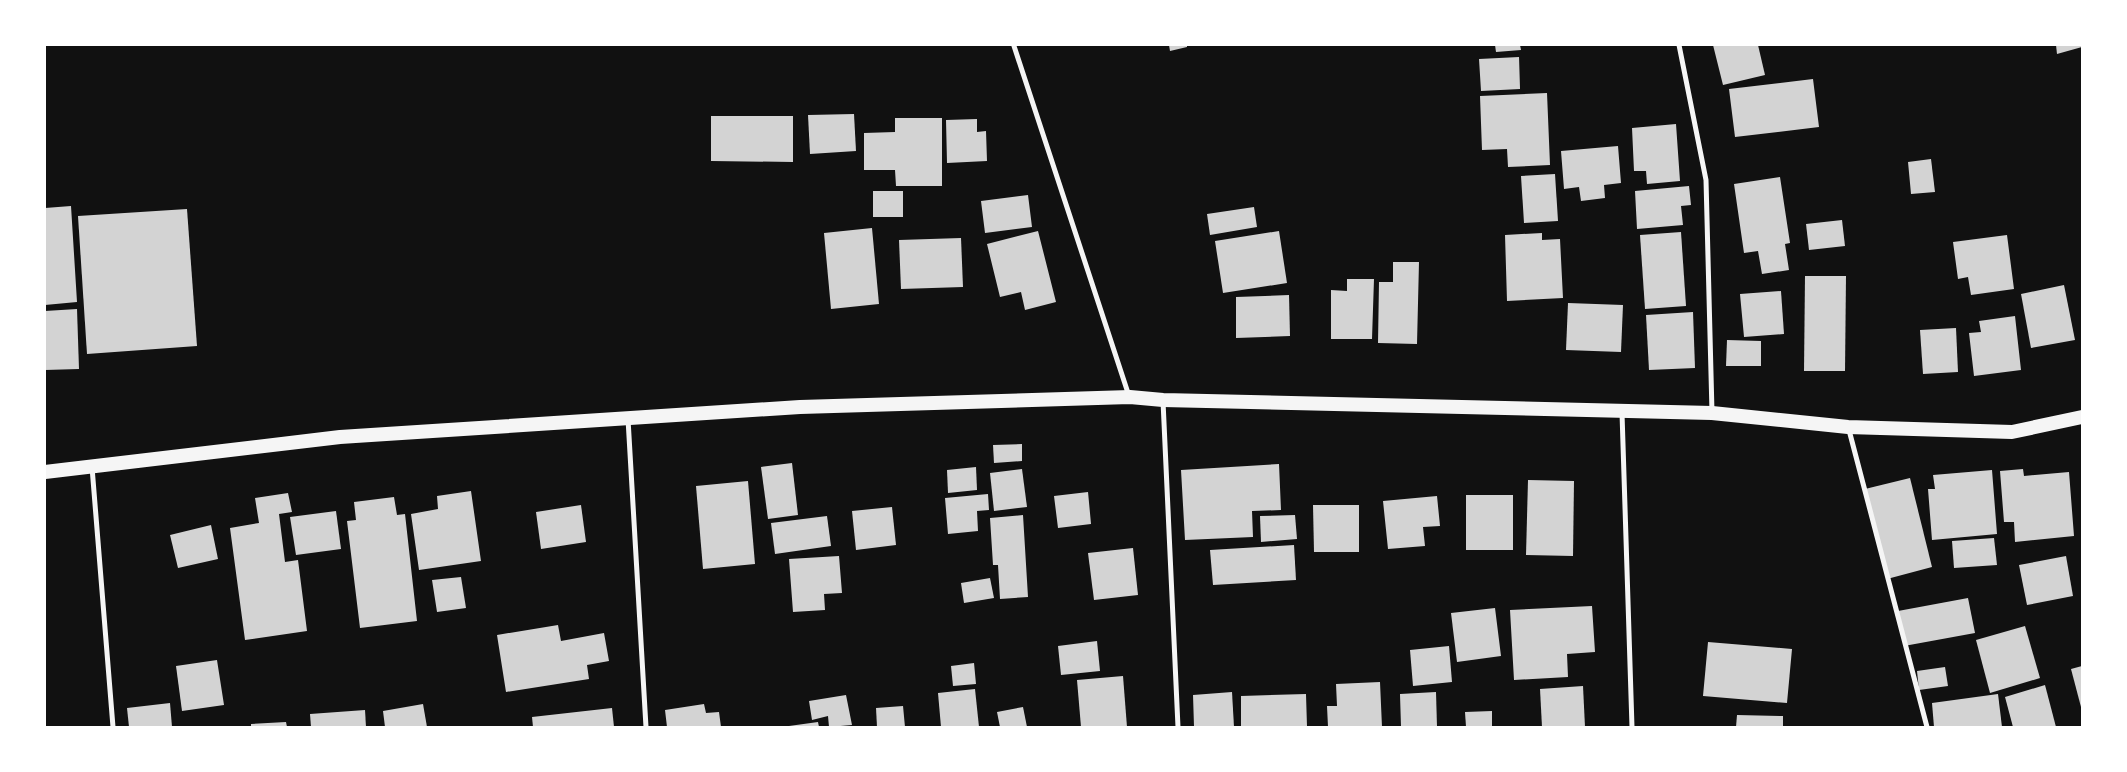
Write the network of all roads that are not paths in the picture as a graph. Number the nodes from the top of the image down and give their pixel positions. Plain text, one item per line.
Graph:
1 (1679, 45) edge
2 (1014, 46) edge
3 (1130, 397) junction
4 (1163, 400) junction
5 (1622, 410) junction
6 (1712, 413) junction
7 (2082, 417) edge
8 (628, 418) junction
9 (1848, 427) junction
10 (92, 466) junction
11 (45, 472) edge
12 (113, 727) edge
13 (646, 727) edge
14 (1178, 727) edge
15 (1632, 727) edge
16 (1927, 727) edge

1 - 6 street
2 - 3 street
3 - 4 highway
3 - 8 highway
4 - 5 highway
4 - 14 street
5 - 6 highway
5 - 15 street
6 - 9 highway
7 - 9 highway
8 - 10 highway
8 - 13 street
9 - 16 street
10 - 11 highway
10 - 12 street

